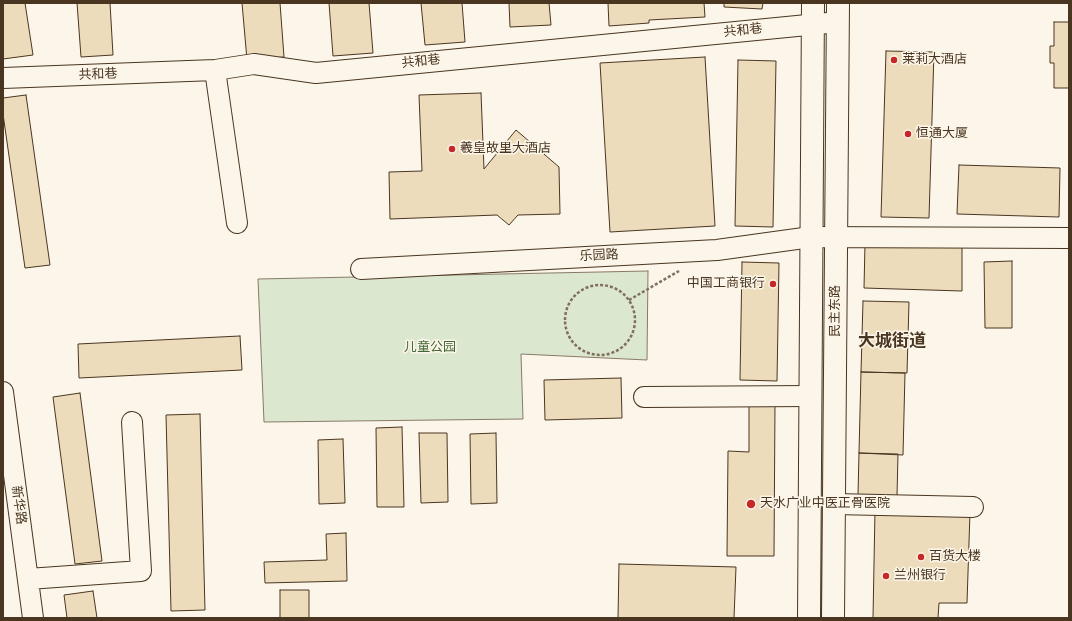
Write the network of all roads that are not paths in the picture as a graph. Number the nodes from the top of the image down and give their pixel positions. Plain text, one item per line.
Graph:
1 (813, 3) edge
2 (838, 13) edge
3 (813, 25) junction
4 (215, 70) junction
5 (3, 78) edge
6 (237, 223) dead end
7 (836, 237) junction
8 (811, 238) junction
9 (1069, 238) edge
10 (361, 269) dead end
11 (3, 392) edge
12 (810, 396) junction
13 (644, 398) dead end
14 (132, 422) dead end
15 (834, 504) junction
16 (974, 507) dead end
17 (28, 579) junction
18 (33, 618) edge
19 (809, 618) edge
20 (834, 618) edge

1 - 3 main road, 民主东路
2 - 3 street, 共和巷
2 - 7 main road, 民主东路
3 - 4 street, 共和巷
3 - 8 main road, 民主东路
4 - 5 street, 共和巷
4 - 6 street
7 - 8 street, 乐园路
7 - 9 street, 乐园路
7 - 15 main road, 民主东路
8 - 10 street, 乐园路
8 - 12 main road, 民主东路
11 - 17 street, 新华路
12 - 13 street
12 - 19 main road, 民主东路
14 - 17 street
15 - 16 street
15 - 20 main road, 民主东路
17 - 18 street, 新华路

